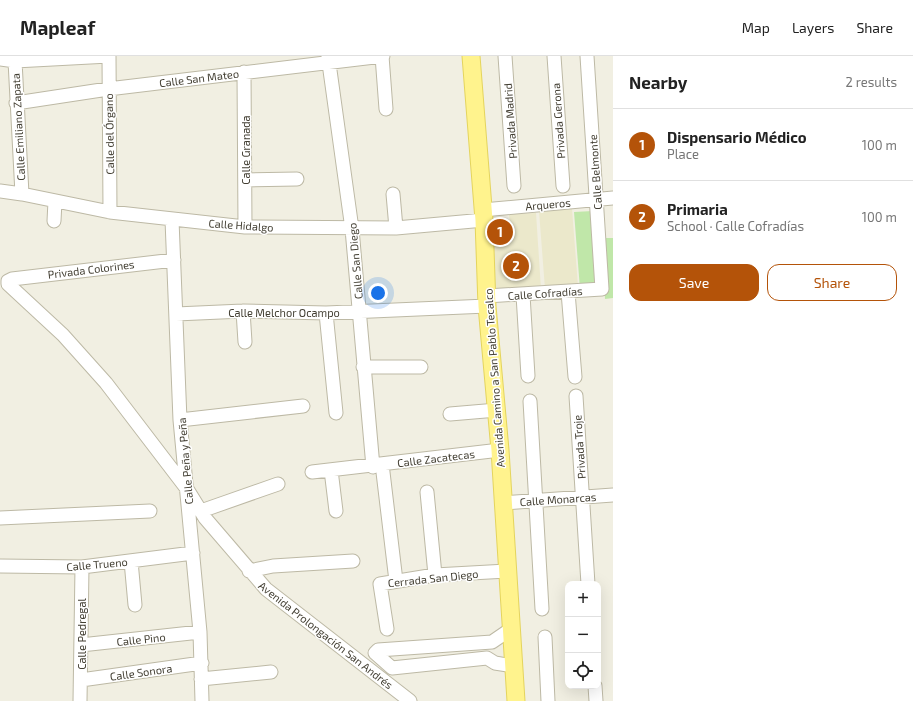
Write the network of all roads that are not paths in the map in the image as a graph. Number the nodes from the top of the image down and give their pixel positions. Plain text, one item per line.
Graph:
1 (109, 56) edge
2 (382, 56) edge
3 (471, 56) edge
4 (505, 56) edge
5 (554, 56) edge
6 (587, 56) edge
7 (0, 59) edge
8 (328, 59) edge
9 (15, 61) junction
10 (244, 72) junction
11 (108, 89) junction
12 (16, 103) junction
13 (386, 109) dead end
14 (297, 179) dead end
15 (245, 180) junction
16 (514, 186) dead end
17 (563, 186) dead end
18 (0, 191) edge
19 (22, 194) junction
20 (393, 194) dead end
21 (613, 198) edge
22 (596, 200) junction
23 (55, 201) junction
24 (110, 212) junction
25 (484, 215) junction
26 (172, 220) junction
27 (54, 222) dead end
28 (245, 227) junction
29 (396, 228) junction
30 (352, 229) junction
31 (174, 260) junction
32 (8, 281) joint
33 (602, 289) joint
34 (568, 292) junction
35 (522, 294) junction
36 (487, 301) junction
37 (243, 311) junction
38 (359, 312) junction
39 (326, 313) junction
40 (176, 314) junction
41 (245, 342) dead end
42 (363, 367) junction
43 (421, 367) dead end
44 (528, 376) dead end
45 (575, 377) dead end
46 (576, 396) dead end
47 (530, 401) dead end
48 (303, 406) dead end
49 (496, 410) junction
50 (336, 413) dead end
51 (450, 414) dead end
52 (180, 420) junction
53 (500, 450) junction
54 (378, 465) junction
55 (331, 470) junction
56 (312, 472) dead end
57 (278, 484) dead end
58 (187, 489) junction
59 (427, 492) dead end
60 (613, 495) edge
61 (583, 497) junction
62 (536, 500) junction
63 (503, 503) junction
64 (150, 511) dead end
65 (201, 511) junction
66 (336, 511) dead end
67 (0, 518) edge
68 (193, 553) junction
69 (131, 561) junction
70 (353, 561) dead end
71 (0, 566) edge
72 (82, 567) junction
73 (249, 571) junction
74 (507, 571) junction
75 (435, 575) junction
76 (396, 581) junction
77 (588, 581) edge
78 (135, 605) dead end
79 (542, 609) dead end
80 (386, 629) dead end
81 (511, 629) junction
82 (200, 632) junction
83 (545, 637) dead end
84 (492, 642) junction
85 (81, 645) junction
86 (486, 658) junction
87 (202, 663) junction
88 (513, 666) junction
89 (271, 672) dead end
90 (201, 679) junction
91 (81, 680) junction
92 (595, 689) edge
93 (80, 701) edge
94 (202, 701) edge
95 (410, 701) edge
96 (516, 701) edge
97 (548, 701) edge
98 (596, 701) edge

1 - 9 street
1 - 11 street, Calle del Órgano
2 - 8 street, Calle San Mateo
2 - 13 street
3 - 25 main road, Avenida Camino a San Pablo Tecalco
4 - 16 street, Privada Madrid
5 - 17 street, Privada Gerona
6 - 22 street, Calle Belmonte
7 - 9 street
8 - 10 street, Calle San Mateo
8 - 30 street, Calle San Diego
9 - 12 street, Calle Emiliano Zapata
10 - 11 street, Calle San Mateo
10 - 15 street, Calle Granada
11 - 12 street, Calle San Mateo
11 - 24 street, Calle del Órgano
12 - 19 street, Calle Emiliano Zapata
14 - 15 street
15 - 28 street, Calle Granada
18 - 19 street, Calle Hidalgo
19 - 23 street, Calle Hidalgo
20 - 29 street
21 - 22 street, Arqueros
22 - 25 street, Arqueros
22 - 33 street, Calle Belmonte
23 - 24 street, Calle Hidalgo
23 - 27 street
24 - 26 street, Calle Hidalgo
25 - 29 street, Calle Hidalgo
25 - 36 main road, Avenida Camino a San Pablo Tecalco
26 - 28 street, Calle Hidalgo
26 - 31 street, Calle Peña y Peña
28 - 30 street, Calle Hidalgo
29 - 30 street, Calle Hidalgo
30 - 38 street, Calle San Diego
31 - 32 street, Privada Colorines
31 - 40 street, Calle Peña y Peña
32 - 58 street, Avenida Prolongación San Andrés
33 - 34 street, Calle Cofradías
34 - 35 street, Calle Cofradías
34 - 45 street
35 - 36 street, Calle Cofradías
35 - 44 street
36 - 38 street, Calle Melchor Ocampo
36 - 49 main road, Avenida Camino a San Pablo Tecalco
37 - 39 street, Calle Melchor Ocampo
37 - 40 street, Calle Melchor Ocampo
37 - 41 street
38 - 39 street, Calle Melchor Ocampo
38 - 42 street, Calle San Diego
39 - 50 street
40 - 52 street, Calle Peña y Peña
42 - 43 street
42 - 54 street, Calle San Diego
46 - 61 street, Privada Troje
47 - 62 street
48 - 52 street
49 - 51 street
49 - 53 main road, Avenida Camino a San Pablo Tecalco
52 - 58 street, Calle Peña y Peña
53 - 54 street, Calle Zacatecas
53 - 63 main road, Avenida Camino a San Pablo Tecalco
54 - 55 street, Calle Zacatecas
54 - 76 street, Calle San Diego
55 - 56 street, Calle Zacatecas
55 - 66 street
57 - 65 street
58 - 65 street, Avenida Prolongación San Andrés
58 - 68 street, Calle Peña y Peña
59 - 75 street
60 - 61 street, Calle Monarcas
61 - 62 street, Calle Monarcas
61 - 77 street, Privada Troje
62 - 63 street, Calle Monarcas
62 - 79 street
63 - 74 main road, Avenida Camino a San Pablo Tecalco
64 - 67 street
65 - 73 street, Avenida Prolongación San Andrés
68 - 69 street, Calle Trueno
68 - 82 street, Calle Peña y Peña
69 - 72 street, Calle Trueno
69 - 78 street
70 - 73 street
71 - 72 street, Calle Trueno
72 - 85 street, Calle Pedregal
73 - 95 street, Avenida Prolongación San Andrés
74 - 75 street, Cerrada San Diego
74 - 81 main road, Avenida Camino a San Pablo Tecalco
75 - 76 street, Cerrada San Diego
76 - 80 street, Cerrada San Diego
81 - 84 street
81 - 88 main road, Avenida Camino a San Pablo Tecalco
82 - 85 street, Calle Pino
82 - 87 street, Calle Peña y Peña
83 - 97 street
84 - 86 street
84 - 86 street
85 - 91 street, Calle Pedregal
86 - 88 street
87 - 90 street, Calle Peña y Peña
87 - 91 street, Calle Sonora
88 - 96 main road, Avenida Camino a San Pablo Tecalco
89 - 90 street
90 - 94 street, Calle Peña y Peña
91 - 93 street, Calle Pedregal
92 - 98 street

